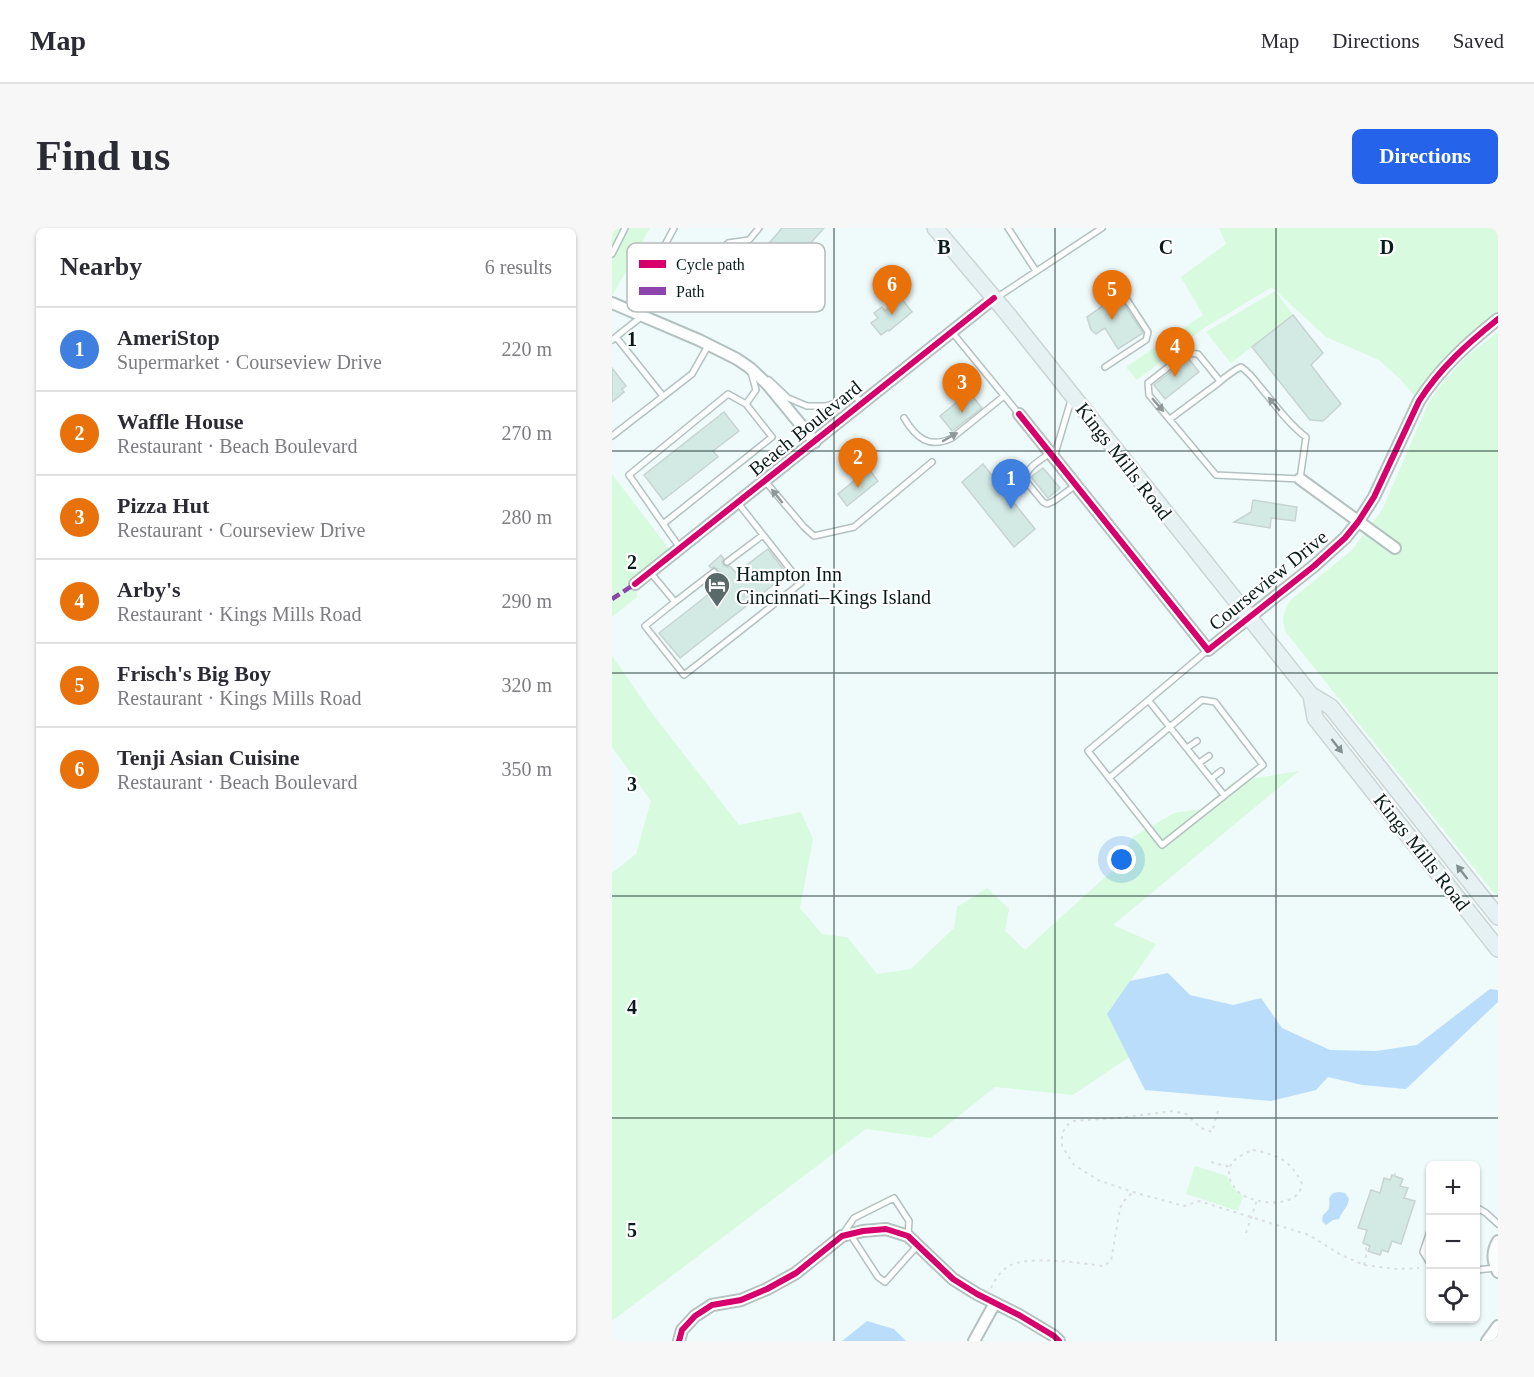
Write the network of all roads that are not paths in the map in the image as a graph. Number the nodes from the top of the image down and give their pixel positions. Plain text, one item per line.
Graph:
1 (625, 228) edge
2 (674, 228) edge
3 (759, 228) edge
4 (934, 228) edge
5 (1008, 228) edge
6 (1102, 228) edge
7 (666, 243) edge
8 (728, 243) edge
9 (612, 254) edge
10 (1036, 271) junction
11 (1114, 280) dead end
12 (994, 298) junction
13 (612, 303) edge
14 (627, 309) edge
15 (634, 312) edge
16 (642, 316) junction
17 (1498, 319) edge
18 (952, 332) junction
19 (614, 338) edge
20 (709, 344) junction
21 (1105, 367) dead end
22 (750, 368) junction
23 (1220, 381) junction
24 (663, 396) junction
25 (1004, 396) junction
26 (1072, 396) junction
27 (864, 402) junction
28 (746, 404) junction
29 (1019, 414) joint
30 (904, 418) dead end
31 (1170, 419) junction
32 (612, 436) edge
33 (815, 442) junction
34 (1052, 455) junction
35 (932, 462) dead end
36 (1299, 479) junction
37 (765, 481) junction
38 (1076, 485) junction
39 (738, 502) junction
40 (1358, 522) junction
41 (663, 524) junction
42 (763, 535) junction
43 (680, 548) junction
44 (1395, 549) dead end
45 (727, 562) dead end
46 (650, 572) junction
47 (714, 572) dead end
48 (635, 584) dead end
49 (675, 602) junction
50 (1249, 618) junction
51 (1208, 650) junction
52 (1311, 695) junction
53 (1149, 701) junction
54 (1226, 717) junction
55 (1219, 723) dead end
56 (1170, 727) junction
57 (1237, 733) junction
58 (1230, 738) dead end
59 (1197, 741) dead end
60 (1187, 748) junction
61 (1250, 749) junction
62 (1243, 754) dead end
63 (1209, 756) dead end
64 (1199, 764) junction
65 (1221, 771) dead end
66 (1109, 778) junction
67 (1211, 779) junction
68 (1224, 795) junction
69 (1498, 917) edge
70 (1498, 949) edge
71 (1480, 1209) edge
72 (1498, 1224) edge
73 (846, 1235) junction
74 (908, 1236) junction
75 (1498, 1241) edge
76 (918, 1245) junction
77 (1480, 1270) edge
78 (1497, 1270) edge
79 (995, 1303) junction
80 (1498, 1326) edge
81 (679, 1341) edge
82 (974, 1341) edge
83 (1059, 1341) edge
84 (1487, 1341) edge

1 - 9 lane
2 - 7 lane
3 - 8 lane
4 - 12 main road, Kings Mills Road
5 - 10 lane
6 - 10 lane
10 - 12 lane
11 - 21 lane
12 - 18 street, Beach Boulevard
12 - 26 main road, Kings Mills Road
13 - 14 street
15 - 16 street
16 - 19 lane
16 - 20 street
17 - 40 street, Courseview Drive
18 - 25 lane
18 - 27 street, Beach Boulevard
19 - 24 lane
20 - 22 street
20 - 24 lane
22 - 27 lane
22 - 28 lane
22 - 33 street
23 - 31 lane
23 -> 31 lane
36 -> 23 lane
24 - 32 lane
25 - 29 lane
30 -> 25 lane
26 - 34 lane
26 - 50 main road, Kings Mills Road
27 - 33 street, Beach Boulevard
28 - 41 lane
28 - 41 lane
29 - 34 street, Courseview Drive
31 - 36 lane
33 - 37 street, Beach Boulevard
34 - 38 street, Courseview Drive
34 - 38 lane
35 -> 37 lane
36 - 40 street
37 - 39 street, Beach Boulevard
38 - 51 street, Courseview Drive
39 - 42 lane
39 - 43 street, Beach Boulevard
40 - 44 street
40 - 50 street, Courseview Drive
41 - 43 lane
42 - 45 lane
42 - 49 lane
43 - 46 street, Beach Boulevard
46 - 48 street, Beach Boulevard
46 - 49 lane
47 - 49 lane
50 - 51 street, Courseview Drive
50 - 52 main road, Kings Mills Road
51 - 53 lane
69 -> 52 main road, Kings Mills Road
52 -> 70 main road, Kings Mills Road
53 - 56 lane
53 - 66 lane
54 - 55 lane
54 - 56 lane
54 - 57 lane
56 - 60 lane
56 - 66 lane
57 - 58 lane
57 - 61 lane
59 - 60 lane
60 - 64 lane
61 - 62 lane
61 - 68 lane
63 - 64 lane
64 - 67 lane
65 - 67 lane
66 - 68 lane
67 - 68 lane
71 - 72 lane
73 - 74 street
73 - 74 lane
73 - 76 lane
73 - 81 street
74 - 76 street
75 - 78 street
76 - 79 street
77 - 78 lane
79 - 82 street
79 - 83 street
80 - 84 street

